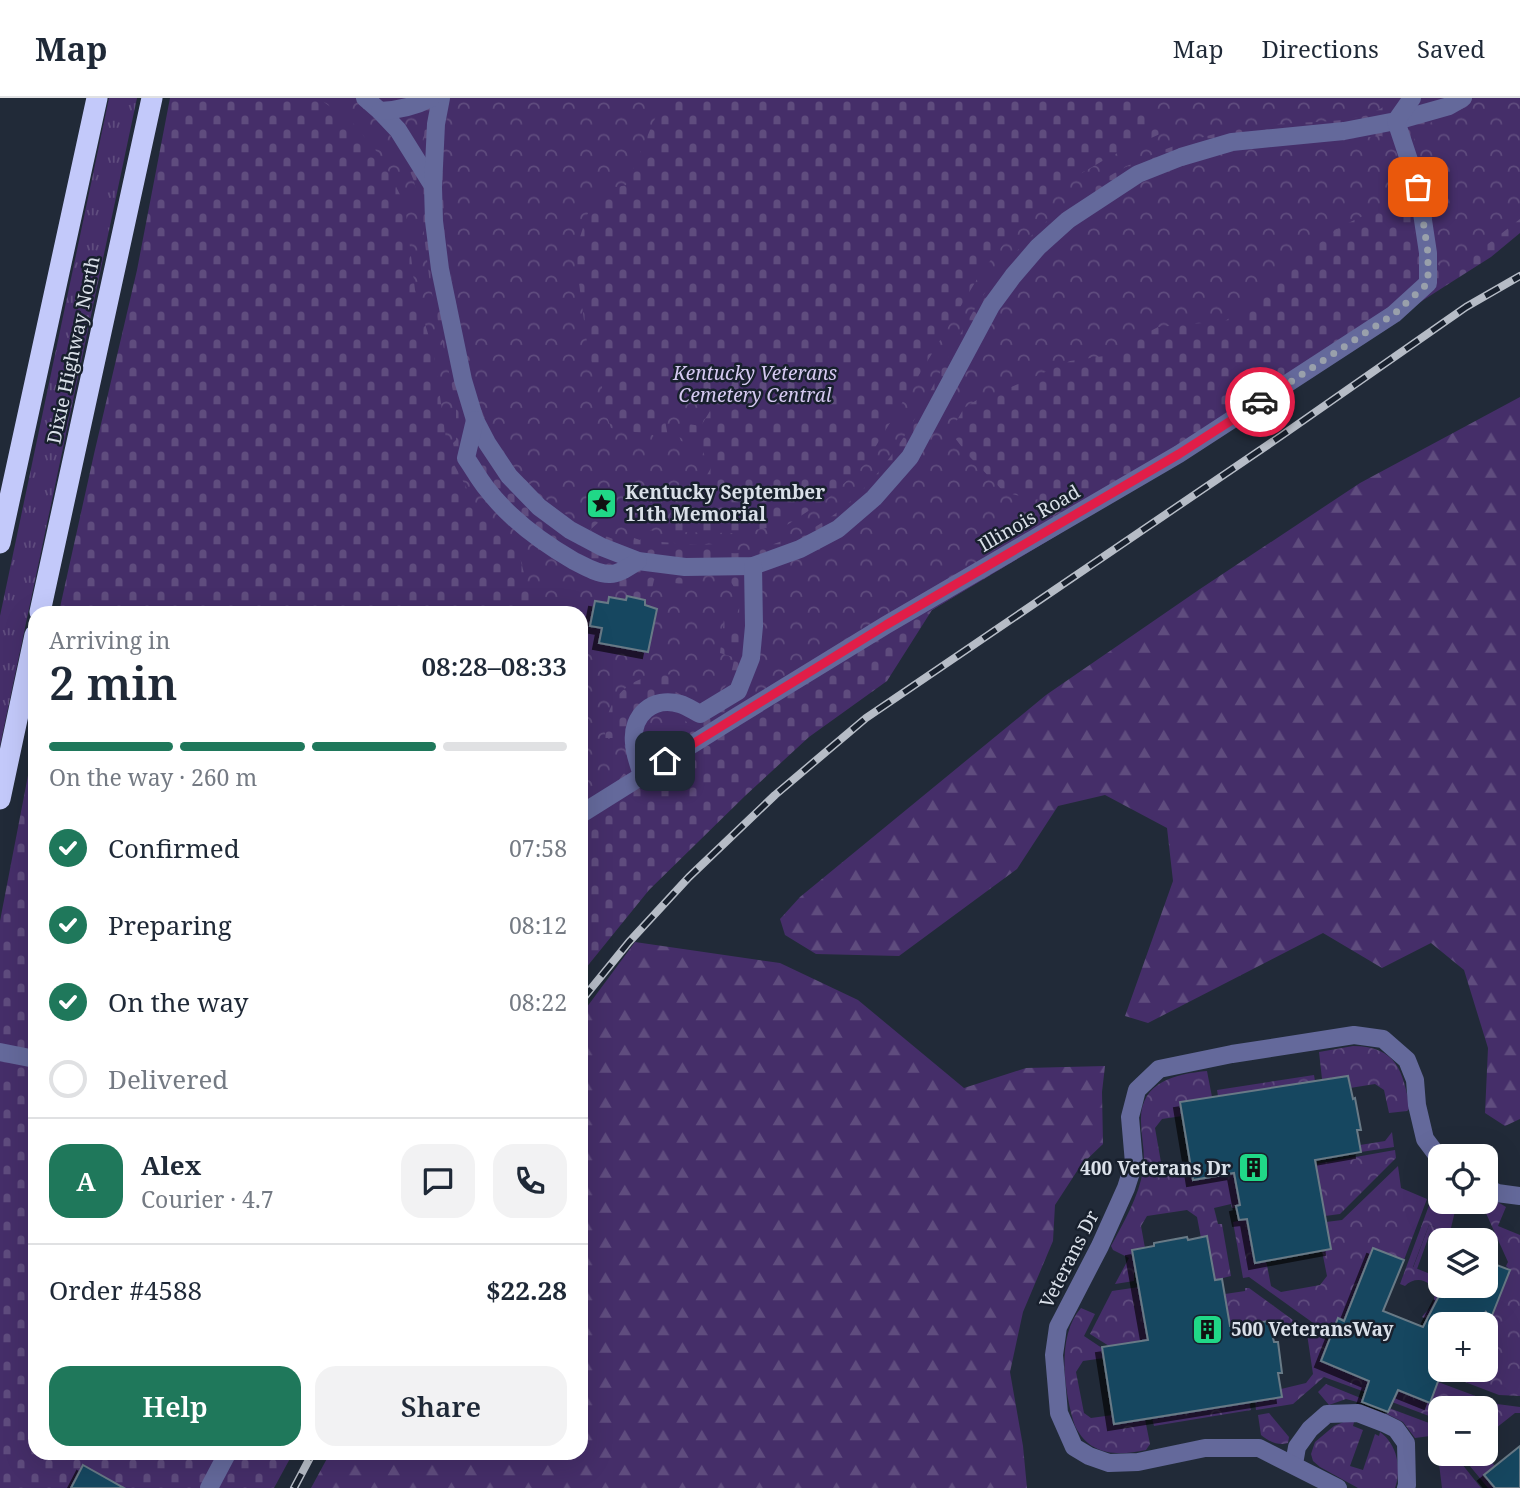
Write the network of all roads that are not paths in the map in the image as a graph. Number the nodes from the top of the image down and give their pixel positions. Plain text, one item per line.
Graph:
1 (97, 98) edge
2 (152, 98) edge
3 (365, 98) edge
4 (431, 98) edge
5 (440, 98) edge
6 (1412, 98) edge
7 (1464, 98) edge
8 (380, 111) junction
9 (1396, 121) junction
10 (433, 187) junction
11 (475, 420) junction
12 (0, 543) edge
13 (638, 561) junction
14 (752, 566) junction
15 (41, 606) edge
16 (28, 668) edge
17 (642, 775) junction
18 (0, 799) edge
19 (588, 810) edge
20 (0, 1052) edge
21 (28, 1058) edge
22 (1429, 1144) edge
23 (1498, 1192) edge
24 (1520, 1196) edge
25 (224, 1460) edge
26 (1294, 1464) junction
27 (209, 1488) edge
28 (1338, 1488) edge
29 (1406, 1488) edge

1 - 12 highway, Dixie Highway North
2 - 15 highway, Dixie Highway North
3 - 8 street
4 - 8 street
5 - 10 street
6 - 9 street
7 - 9 street
8 - 10 street
9 - 14 street
9 - 17 street, Illinois Road
10 - 11 street
11 - 13 street
11 - 13 street
13 - 14 street
14 - 17 street
16 - 18 highway
17 - 19 street, Illinois Road
20 - 21 street
22 - 26 street, Veterans Dr
23 - 24 street
25 - 27 street
26 - 28 street, Veterans Dr
26 - 29 street

